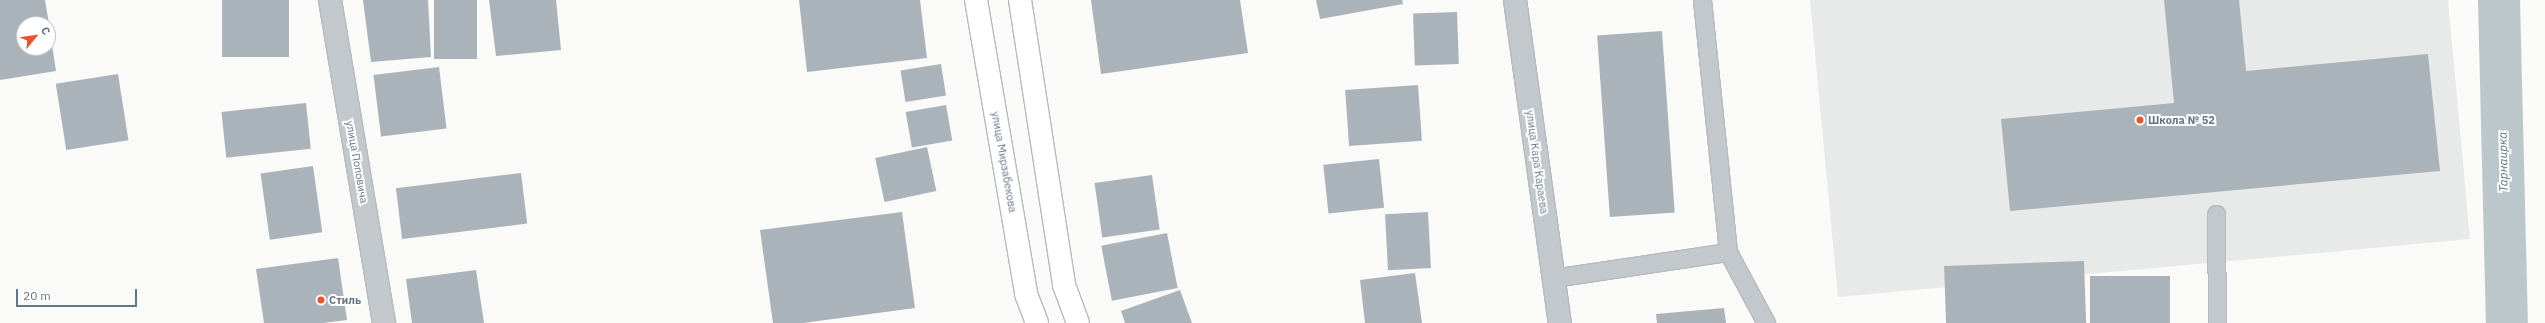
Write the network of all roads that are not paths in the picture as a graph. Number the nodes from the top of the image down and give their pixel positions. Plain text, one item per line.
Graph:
1 (330, 0) edge
2 (976, 0) edge
3 (1020, 0) edge
4 (1515, 0) edge
5 (1702, 0) edge
6 (2216, 214) dead end
7 (1728, 252) junction
8 (1553, 278) junction
9 (384, 323) edge
10 (1037, 323) edge
11 (1078, 323) edge
12 (1560, 323) edge
13 (1766, 323) edge
14 (2217, 323) edge

1 - 9 street, улица Поповича
2 - 10 main road, улица Мирзабекова
3 - 11 main road
4 - 8 street, улица Кара Караева
5 - 7 lane
6 - 14 lane
7 - 8 lane
7 - 13 lane
8 - 12 street, улица Кара Караева

